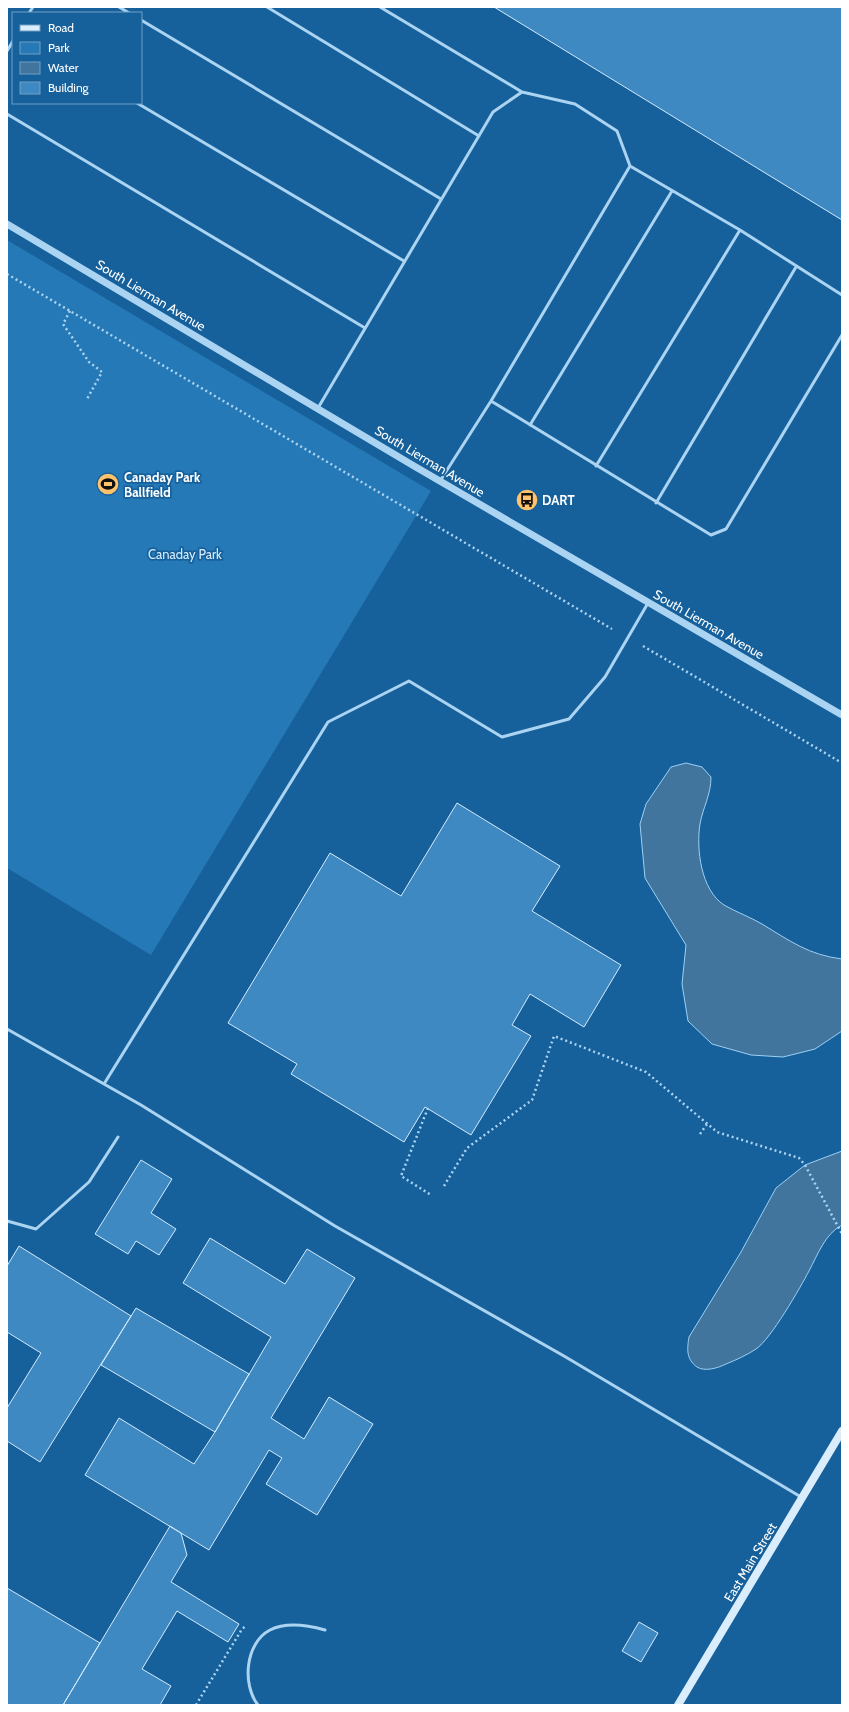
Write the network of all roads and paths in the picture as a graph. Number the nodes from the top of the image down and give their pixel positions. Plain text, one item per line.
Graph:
1 (267, 7) edge
2 (380, 7) edge
3 (142, 21) edge
4 (522, 92) junction
5 (139, 104) edge
6 (7, 114) edge
7 (479, 136) junction
8 (630, 166) junction
9 (672, 190) junction
10 (441, 199) junction
11 (7, 224) edge
12 (740, 230) junction
13 (404, 261) junction
14 (796, 267) junction
15 (7, 274) edge
16 (842, 295) edge
17 (70, 311) junction
18 (365, 328) junction
19 (842, 335) edge
20 (87, 399) dead end
21 (491, 401) junction
22 (317, 408) junction
23 (530, 425) junction
24 (596, 466) junction
25 (440, 481) junction
26 (656, 503) junction
27 (648, 603) junction
28 (607, 625) dead end
29 (651, 651) dead end
30 (842, 715) edge
31 (842, 763) edge
32 (7, 1029) edge
33 (104, 1084) junction
34 (428, 1108) dead end
35 (707, 1124) junction
36 (700, 1134) dead end
37 (118, 1137) dead end
38 (444, 1186) dead end
39 (431, 1195) dead end
40 (7, 1221) edge
41 (842, 1234) edge
42 (842, 1432) edge
43 (802, 1498) junction
44 (324, 1630) dead end
45 (258, 1705) edge
46 (678, 1705) edge

1 - 7 lane
2 - 4 lane
3 - 10 lane
4 - 7 lane
4 - 8 lane
5 - 13 lane
6 - 18 lane
7 - 10 lane
8 - 9 lane
8 - 21 lane
9 - 12 lane
9 - 23 lane
10 - 13 lane
11 - 22 street, South Lierman Avenue
12 - 14 lane
12 - 24 lane
13 - 18 lane
14 - 16 lane
14 - 26 lane
15 - 17 path
17 - 20 path
17 - 28 path
18 - 22 lane
19 - 26 lane
21 - 23 lane
21 - 25 lane
22 - 25 street, South Lierman Avenue
23 - 24 lane
24 - 26 lane
25 - 27 street, South Lierman Avenue
27 - 30 street, South Lierman Avenue
27 - 33 lane
29 - 31 path
32 - 33 lane
33 - 43 lane
34 - 39 path
35 - 36 path
35 - 38 path
35 - 41 path
37 - 40 lane
42 - 43 main road, East Main Street
43 - 46 main road, East Main Street
44 - 45 lane

